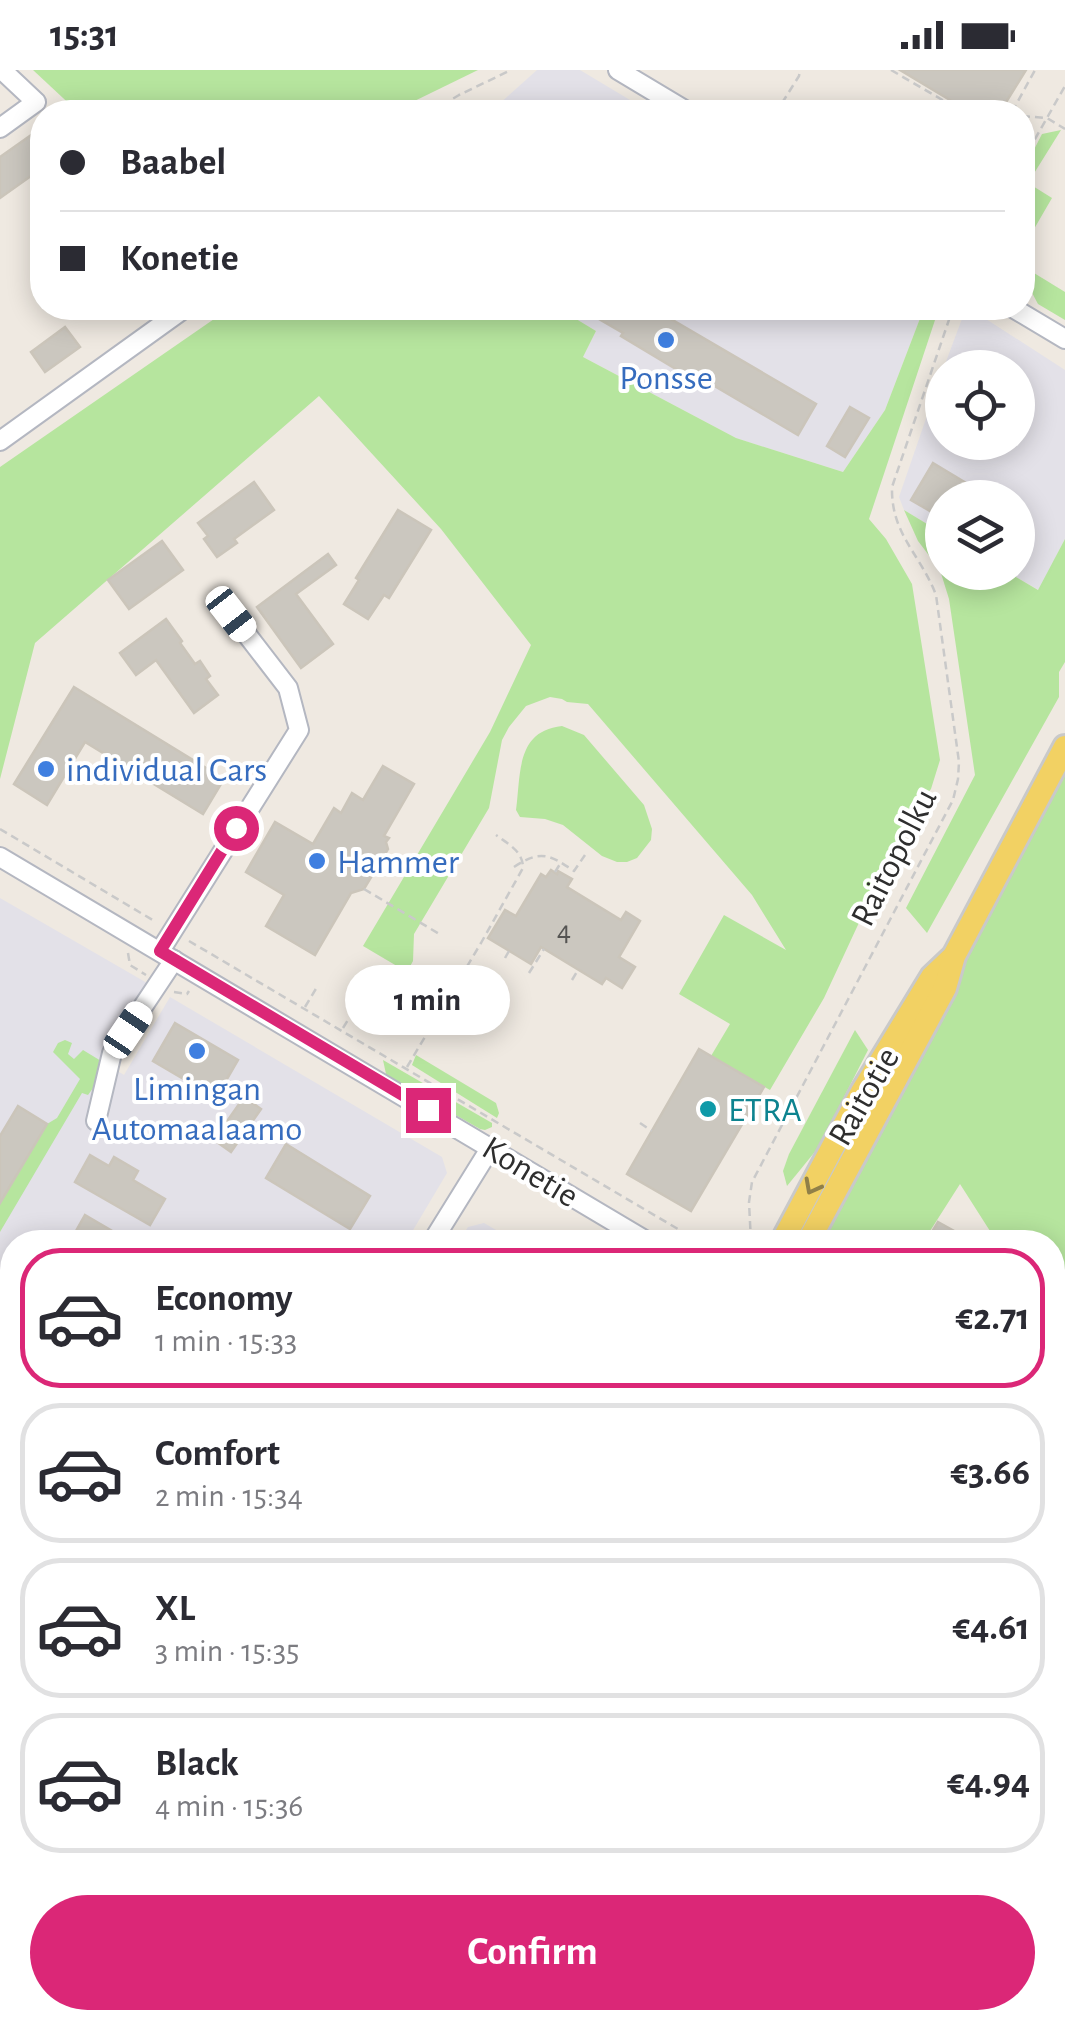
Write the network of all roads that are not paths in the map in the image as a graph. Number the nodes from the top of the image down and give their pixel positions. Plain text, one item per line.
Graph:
1 (2, 70) edge
2 (618, 70) edge
3 (34, 100) edge
4 (668, 100) edge
5 (30, 106) edge
6 (0, 128) edge
7 (168, 320) edge
8 (1033, 320) edge
9 (1065, 339) edge
10 (0, 441) edge
11 (231, 614) dead end
12 (1065, 747) edge
13 (0, 856) edge
14 (167, 955) junction
15 (954, 956) junction
16 (96, 1121) dead end
17 (491, 1147) junction
18 (439, 1230) edge
19 (628, 1230) edge
20 (789, 1230) edge
21 (814, 1230) edge

1 - 3 street
2 - 4 street
5 - 6 street
7 - 10 street
8 - 9 street
11 - 14 street
12 - 15 main road, Raitotie
13 - 14 street, Konetie
14 - 16 street
14 - 17 street, Konetie
15 -> 20 main road, Raitotie
15 - 21 main road, Raitotie
17 - 18 street
17 - 19 street, Konetie

